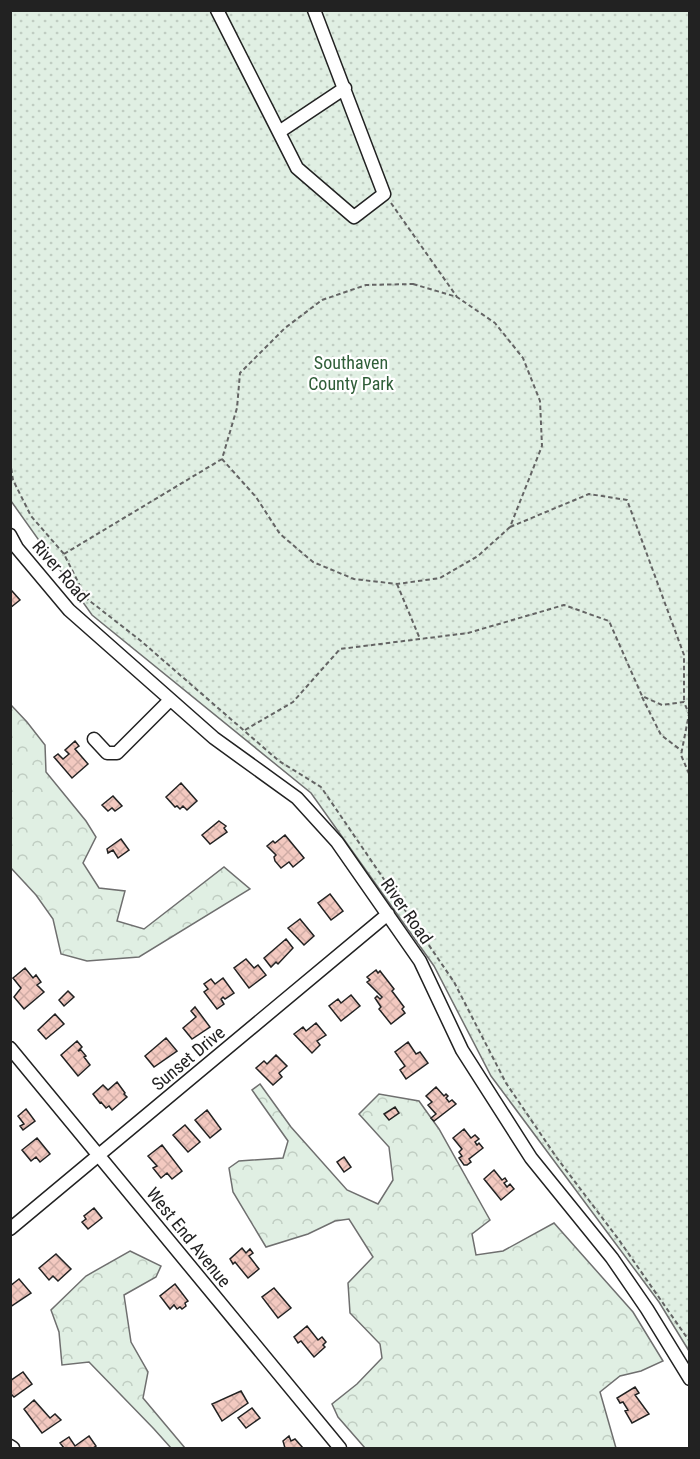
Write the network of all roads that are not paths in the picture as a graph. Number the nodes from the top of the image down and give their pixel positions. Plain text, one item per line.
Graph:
1 (217, 10) edge
2 (314, 10) edge
3 (345, 88) junction
4 (279, 132) junction
5 (10, 535) edge
6 (170, 700) junction
7 (94, 739) dead end
8 (388, 914) junction
9 (10, 1048) edge
10 (99, 1156) junction
11 (10, 1229) edge
12 (690, 1379) edge
13 (340, 1449) edge

1 - 4 street
2 - 3 street
3 - 4 street
3 - 4 street
5 - 6 street, River Road
6 - 7 street
6 - 8 street, River Road
8 - 10 street, Sunset Drive
8 - 12 street, River Road
9 - 10 street, West End Avenue
10 - 11 street, Sunset Drive
10 - 13 street, West End Avenue

